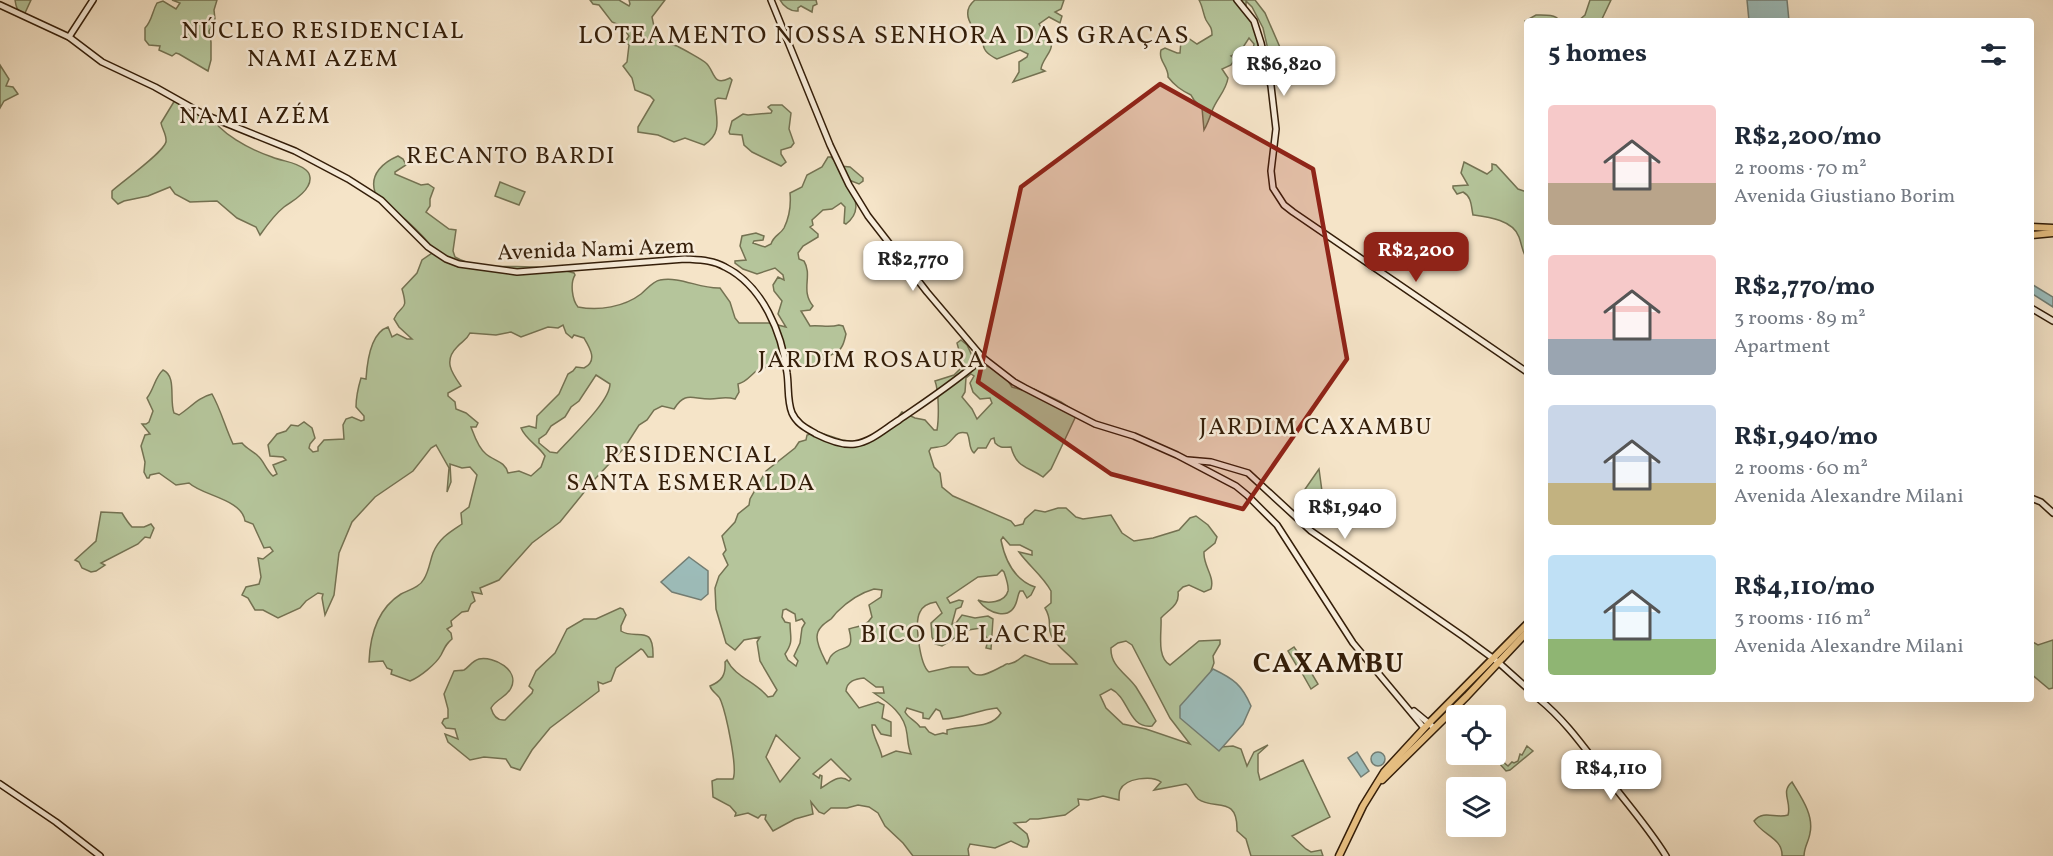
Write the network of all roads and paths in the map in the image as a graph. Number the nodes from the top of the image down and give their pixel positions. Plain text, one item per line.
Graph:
1 (93, 0) edge
2 (771, 0) edge
3 (1237, 0) edge
4 (0, 5) edge
5 (69, 37) junction
6 (2034, 227) edge
7 (2053, 228) edge
8 (2053, 233) edge
9 (2034, 235) edge
10 (2034, 310) edge
11 (2053, 321) edge
12 (983, 358) junction
13 (1524, 370) edge
14 (1186, 460) junction
15 (2034, 499) edge
16 (2053, 513) edge
17 (1524, 627) edge
18 (1524, 635) edge
19 (1492, 657) junction
20 (1498, 662) junction
21 (1524, 685) edge
22 (1543, 702) edge
23 (1429, 726) junction
24 (0, 784) edge
25 (100, 856) edge
26 (1339, 856) edge
27 (1666, 856) edge

1 - 5 street
2 - 12 street
3 - 13 street
4 - 5 street, Avenida Nami Azem
5 - 12 street, Avenida Nami Azem
6 - 7 main road
8 - 9 main road
10 - 11 street
12 - 14 street
14 - 19 street
14 - 23 street
15 - 16 street
17 - 19 main road
18 - 20 main road
19 - 20 street
19 - 23 main road
20 - 21 street
20 - 23 main road
22 - 27 street
23 - 26 main road
24 - 25 street

